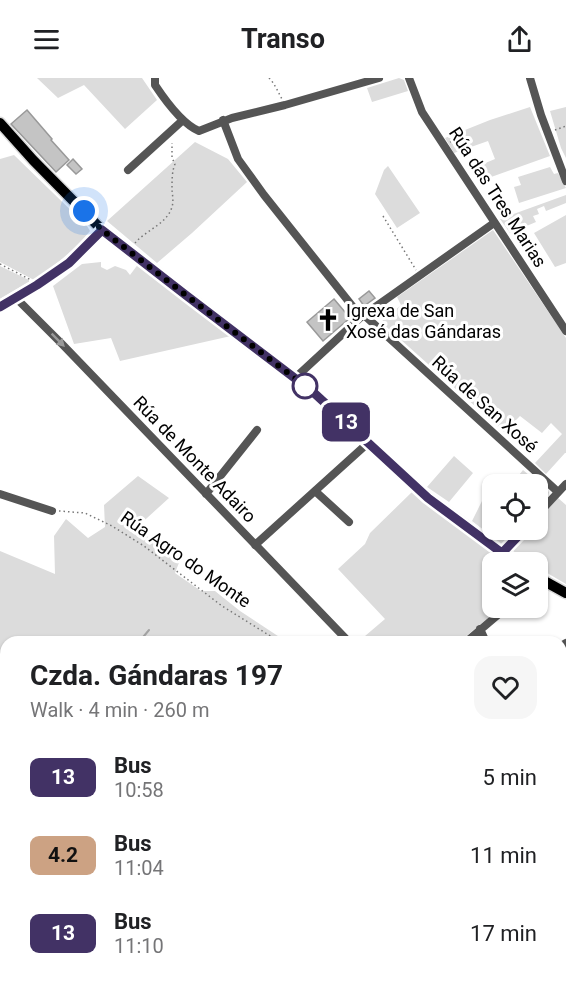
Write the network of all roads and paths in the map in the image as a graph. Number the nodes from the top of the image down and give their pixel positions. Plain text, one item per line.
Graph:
1 (269, 78) edge
2 (379, 78) edge
3 (409, 78) edge
4 (530, 78) edge
5 (155, 79) edge
6 (285, 105) junction
7 (183, 120) junction
8 (223, 120) junction
9 (0, 123) edge
10 (566, 126) edge
11 (554, 130) dead end
12 (167, 134) junction
13 (465, 136) dead end
14 (443, 145) junction
15 (128, 170) dead end
16 (566, 181) edge
17 (383, 216) dead end
18 (494, 223) junction
19 (102, 230) junction
20 (133, 245) dead end
21 (0, 264) edge
22 (420, 275) junction
23 (37, 285) junction
24 (16, 298) junction
25 (0, 307) edge
26 (363, 316) junction
27 (566, 331) edge
28 (295, 378) junction
29 (257, 430) dead end
30 (368, 443) junction
31 (566, 484) edge
32 (315, 491) junction
33 (558, 492) junction
34 (0, 494) edge
35 (206, 494) junction
36 (548, 503) edge
37 (52, 511) joint
38 (349, 522) dead end
39 (514, 540) edge
40 (255, 545) junction
41 (501, 552) edge
42 (503, 552) edge
43 (548, 584) edge
44 (566, 593) edge
45 (494, 618) edge
46 (480, 629) junction
47 (270, 636) edge
48 (343, 636) edge
49 (472, 636) edge
50 (483, 636) edge

1 - 6 path
2 - 6 street
3 - 14 street, Rúa das Tres Marias
4 - 16 street
5 - 7 street
6 - 8 street
7 - 8 street
7 - 12 street
8 - 26 street, Rúa de San Xosé
9 - 19 main road
10 - 11 path
12 - 15 street
12 - 20 path
13 - 14 path
14 - 18 street, Rúa das Tres Marias
17 - 22 path
18 - 22 street
18 - 27 street, Rúa das Tres Marias
19 - 23 street
19 - 28 main road
21 - 23 path
22 - 26 street
23 - 24 street
24 - 25 street
24 -> 35 street, Rúa de Monte Adairo
26 - 28 street
26 - 33 street, Rúa de San Xosé
28 - 30 main road
29 - 35 street
30 - 32 street
30 - 41 main road
31 - 33 street
32 - 38 street
32 - 40 street
33 - 36 street
34 - 37 street
35 - 40 street, Rúa de Monte Adairo
37 - 47 path, Rúa Agro do Monte
39 - 42 street
40 - 48 street, Rúa de Monte Adairo
43 - 44 main road
45 - 46 street
46 - 49 street
46 - 50 street

